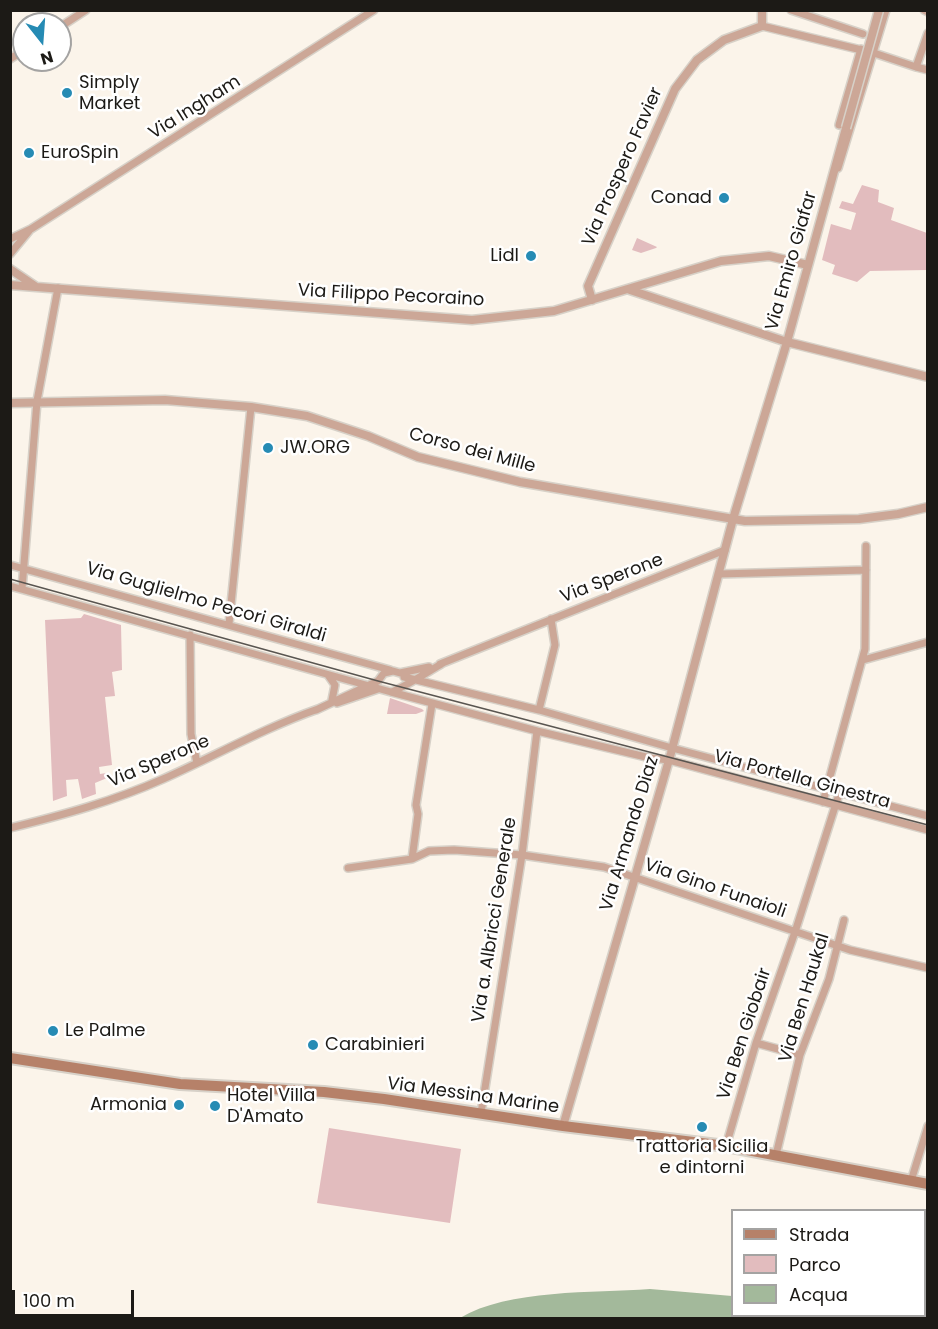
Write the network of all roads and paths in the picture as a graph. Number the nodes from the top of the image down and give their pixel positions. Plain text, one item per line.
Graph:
1 (86, 10) edge
2 (374, 10) edge
3 (762, 10) edge
4 (791, 10) edge
5 (879, 10) edge
6 (886, 10) edge
7 (72, 19) edge
8 (762, 26) junction
9 (927, 33) edge
10 (863, 34) dead end
11 (861, 49) junction
12 (874, 52) junction
13 (916, 67) junction
14 (927, 70) edge
15 (842, 127) junction
16 (829, 193) junction
17 (31, 229) junction
18 (10, 239) edge
19 (10, 254) edge
20 (808, 265) junction
21 (10, 269) edge
22 (664, 280) junction
23 (10, 285) edge
24 (35, 287) junction
25 (58, 288) junction
26 (630, 290) junction
27 (655, 299) junction
28 (592, 300) junction
29 (787, 342) junction
30 (927, 377) edge
31 (37, 401) junction
32 (10, 403) edge
33 (251, 407) junction
34 (927, 507) edge
35 (733, 519) junction
36 (866, 546) dead end
37 (725, 550) junction
38 (10, 565) edge
39 (24, 568) junction
40 (866, 570) junction
41 (719, 574) junction
42 (10, 586) edge
43 (22, 588) junction
44 (551, 619) junction
45 (229, 624) junction
46 (190, 634) junction
47 (927, 642) edge
48 (863, 660) junction
49 (443, 663) junction
50 (430, 670) junction
51 (326, 674) junction
52 (403, 677) junction
53 (431, 685) junction
54 (368, 686) junction
55 (383, 688) junction
56 (332, 700) junction
57 (432, 704) junction
58 (315, 710) junction
59 (539, 710) junction
60 (537, 732) junction
61 (672, 748) junction
62 (669, 759) junction
63 (197, 763) junction
64 (826, 788) junction
65 (840, 792) junction
66 (823, 802) junction
67 (836, 805) junction
68 (927, 816) edge
69 (10, 828) edge
70 (927, 830) edge
71 (522, 855) junction
72 (412, 859) junction
73 (348, 868) dead end
74 (633, 877) junction
75 (844, 920) dead end
76 (795, 932) junction
77 (839, 947) junction
78 (927, 968) edge
79 (756, 1042) junction
80 (800, 1055) junction
81 (10, 1059) edge
82 (481, 1113) junction
83 (563, 1126) junction
84 (927, 1126) edge
85 (726, 1146) junction
86 (776, 1155) junction
87 (911, 1181) junction
88 (927, 1184) edge

1 - 7 street
2 - 17 street, Via Ingham
3 - 8 street
4 - 10 street
5 - 15 street, Via Emiro Giafar, bridge
6 - 12 street
8 - 11 street
8 - 28 street, Via Prospero Favier
9 - 13 street
11 - 12 street
11 - 15 street
12 - 13 street
12 - 16 street
13 - 14 street
15 - 16 street, Via Emiro Giafar
16 - 20 street, Via Emiro Giafar
17 - 18 street
17 - 19 street
20 - 22 street, Via Filippo Pecoraino
20 - 29 street, Via Emiro Giafar
21 - 24 street
22 - 26 street, Via Filippo Pecoraino
22 - 27 street
23 - 24 street, Via Filippo Pecoraino
24 - 25 street, Via Filippo Pecoraino
25 - 28 street, Via Filippo Pecoraino
25 - 31 street
26 - 27 street
26 - 28 street, Via Filippo Pecoraino
27 - 29 street
29 - 30 street
29 - 35 street, Via Emiro Giafar
31 - 32 street, Corso dei Mille
31 - 33 street, Corso dei Mille
31 - 39 street
33 - 35 street, Corso dei Mille
33 - 45 street
34 - 35 street, Corso dei Mille
35 - 37 street, Via Emiro Giafar
36 - 40 street
37 - 41 street, Via Armando Diaz
37 - 44 street, Via Sperone
38 - 39 street, Via Guglielmo Pecori Giraldi
39 - 43 street
39 - 45 street, Via Guglielmo Pecori Giraldi
40 - 41 street
40 - 48 street
41 - 61 street, Via Armando Diaz
42 - 43 street, Via Guglielmo Pecori Giraldi
43 - 46 street, Via Guglielmo Pecori Giraldi
44 - 49 street, Via Sperone
44 - 59 street
45 - 52 street, Via Guglielmo Pecori Giraldi
46 - 51 street, Via Guglielmo Pecori Giraldi
46 - 63 street
47 - 48 street
48 - 64 street
49 - 50 street
49 - 52 street
50 - 52 street
50 - 53 street
51 - 54 street, Via Guglielmo Pecori Giraldi
51 - 56 street
52 - 53 street, Via Guglielmo Pecori Giraldi
52 - 55 street
52 - 55 street
53 - 59 street, Via Guglielmo Pecori Giraldi
54 - 55 street
54 - 56 street
55 - 57 street
55 - 58 street
56 - 58 street
57 - 60 street
57 - 72 street
58 - 63 street, Via Sperone
59 - 61 street, Via Guglielmo Pecori Giraldi
60 - 62 street
60 - 71 street, Via a. Albricci Generale
61 - 62 street, Via Armando Diaz
61 - 64 street, Via Portella Ginestra
62 - 66 street, Via Portella Ginestra
62 - 74 street, Via Armando Diaz
63 - 69 street, Via Sperone
64 - 65 street, Via Portella Ginestra
64 - 66 street
65 - 67 street, Via Ben Giobair
65 - 68 street, Via Portella Ginestra
66 - 67 street, Via Portella Ginestra
67 - 70 street, Via Portella Ginestra
67 - 76 street, Via Ben Giobair
71 - 72 street, Via Gino Funaioli
71 - 74 street, Via Gino Funaioli
71 - 82 street, Via a. Albricci Generale
72 - 73 street, Via Gino Funaioli
74 - 76 street, Via Gino Funaioli
74 - 83 street, Via Armando Diaz
75 - 77 street, Via Ben Haukal
76 - 77 street, Via Gino Funaioli
76 - 79 street, Via Ben Giobair
77 - 78 street, Via Gino Funaioli
77 - 80 street, Via Ben Haukal
79 - 80 street
79 - 85 street, Via Ben Giobair
80 - 86 street, Via Ben Haukal
81 - 82 main road, Via Messina Marine
82 - 83 main road, Via Messina Marine
83 - 85 main road, Via Messina Marine
84 - 87 street
85 - 86 main road, Via Messina Marine
86 - 87 main road, Via Messina Marine
87 - 88 main road, Via Messina Marine

